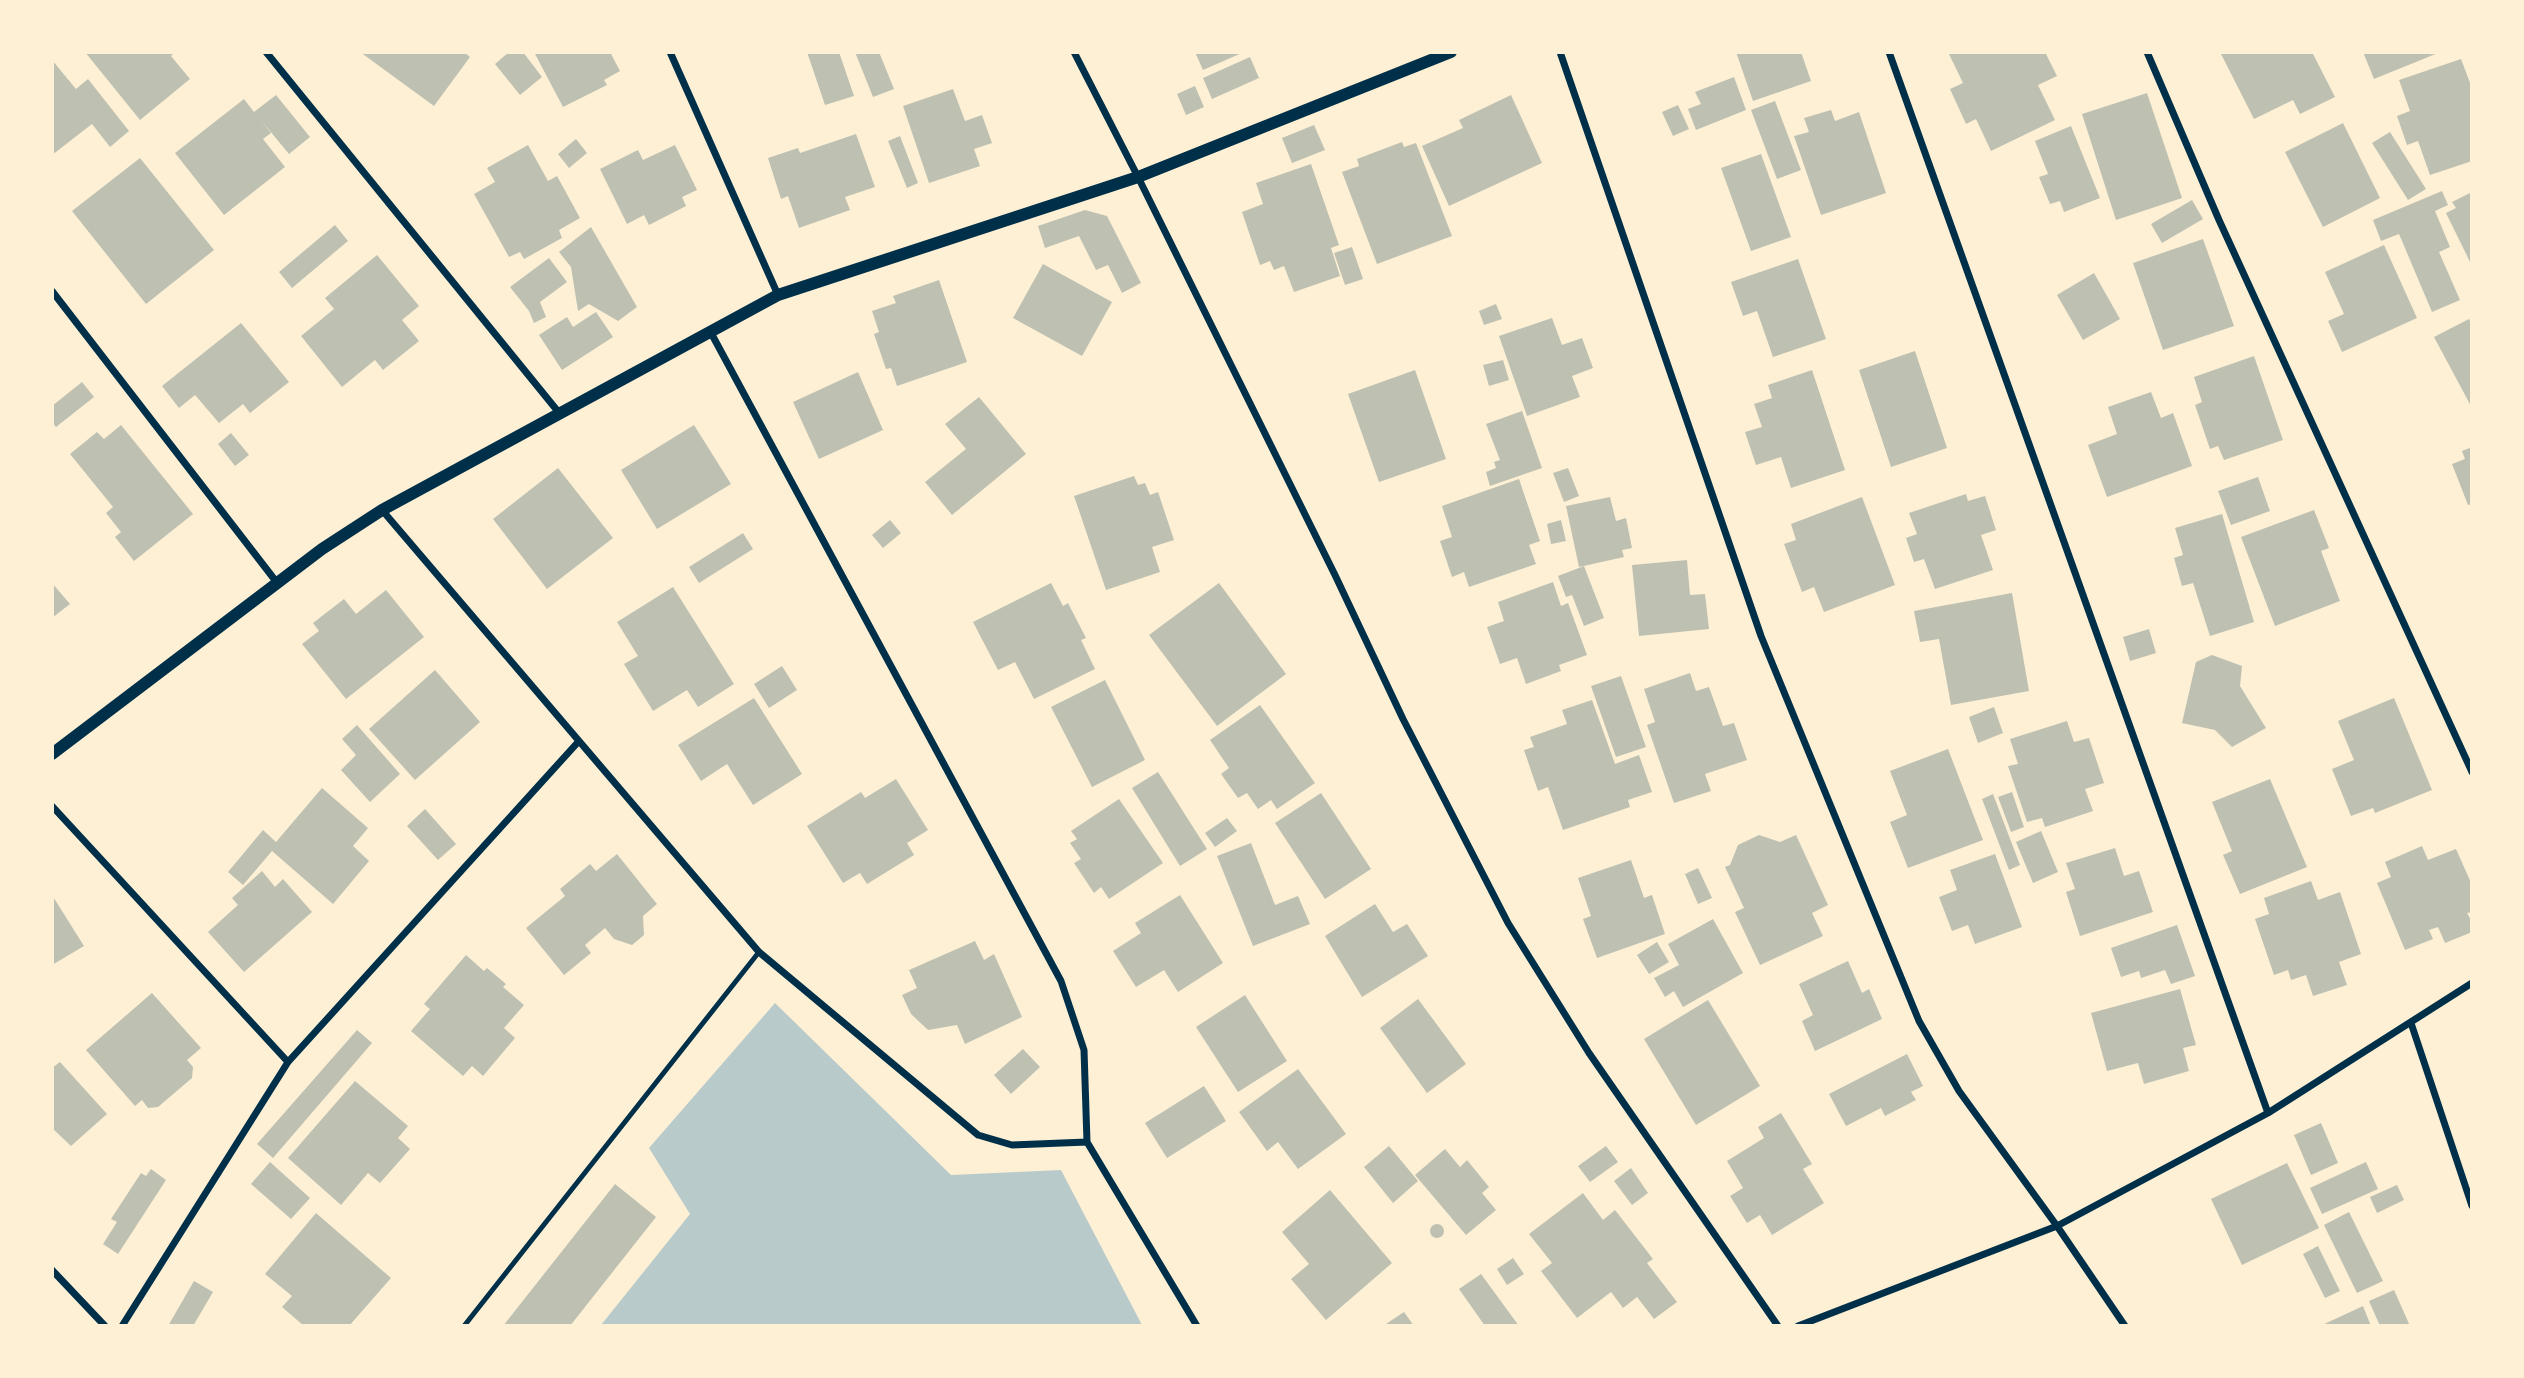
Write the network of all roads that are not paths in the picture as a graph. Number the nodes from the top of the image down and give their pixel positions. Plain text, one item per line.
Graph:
1 (266, 52) edge
2 (670, 52) edge
3 (1074, 52) edge
4 (1560, 52) edge
5 (1889, 52) edge
6 (2147, 52) edge
7 (1443, 54) edge
8 (1138, 177) junction
9 (52, 291) edge
10 (778, 295) junction
11 (710, 331) junction
12 (561, 415) junction
13 (382, 510) junction
14 (278, 584) junction
15 (579, 741) junction
16 (52, 754) edge
17 (2472, 772) edge
18 (52, 806) edge
19 (759, 952) junction
20 (2472, 983) edge
21 (2411, 1023) junction
22 (288, 1062) junction
23 (2268, 1113) junction
24 (1087, 1142) junction
25 (2472, 1206) edge
26 (2057, 1226) junction
27 (52, 1270) edge
28 (105, 1325) edge
29 (122, 1325) edge
30 (464, 1325) edge
31 (1196, 1325) edge
32 (1778, 1325) edge
33 (1798, 1325) edge
34 (2125, 1325) edge

1 - 12 street
2 - 10 street
3 - 8 street
4 - 26 street
5 - 23 street
6 - 17 street
7 - 8 street
8 - 10 street
8 - 32 street
9 - 14 street
10 - 11 street
11 - 12 street
11 - 24 street
12 - 13 street
13 - 14 street
13 - 15 street
14 - 16 street
15 - 19 street
15 - 22 street
18 - 22 street
19 - 24 street
19 - 30 lane
20 - 21 street
21 - 23 street
21 - 25 street
22 - 29 street
23 - 26 street
24 - 31 street
26 - 33 street
26 - 34 street
27 - 28 street

